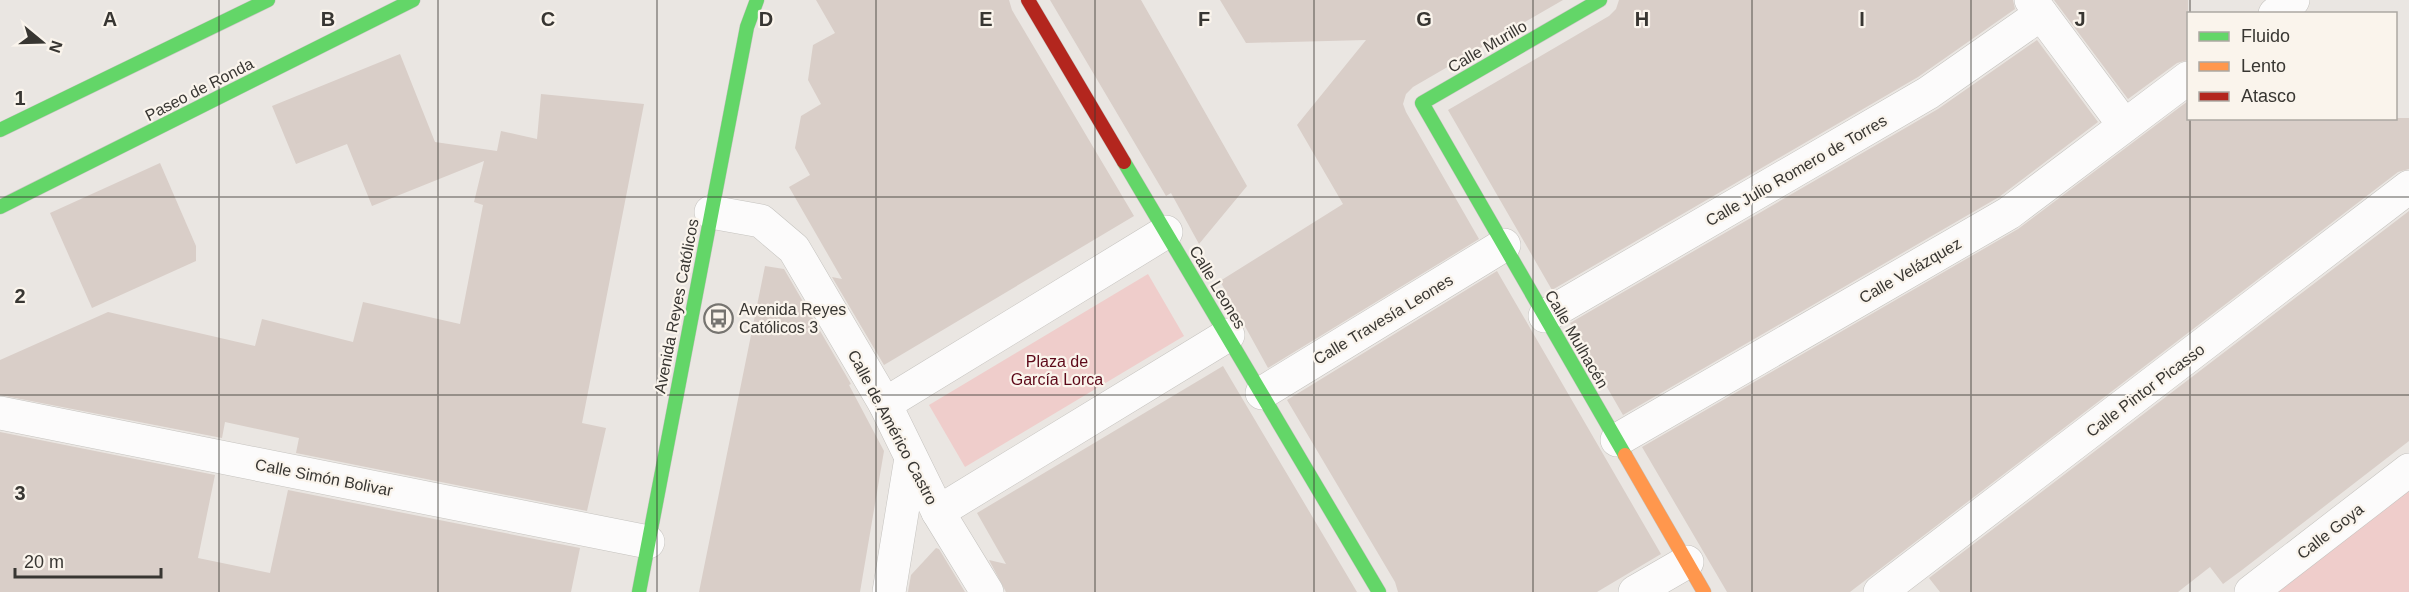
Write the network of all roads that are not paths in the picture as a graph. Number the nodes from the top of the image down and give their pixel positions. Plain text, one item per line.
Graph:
1 (268, 0) edge
2 (413, 0) edge
3 (746, 0) edge
4 (757, 0) edge
5 (1028, 0) edge
6 (1599, 0) edge
7 (2293, 0) edge
8 (2036, 7) edge
9 (2278, 12) edge
10 (747, 27) junction
11 (2187, 79) edge
12 (1422, 103) joint
13 (2124, 125) junction
14 (0, 130) edge
15 (2409, 187) edge
16 (0, 207) edge
17 (711, 212) junction
18 (1166, 232) junction
19 (1504, 245) junction
20 (1545, 316) junction
21 (1228, 335) junction
22 (1262, 393) junction
23 (885, 404) junction
24 (0, 413) edge
25 (1617, 440) junction
26 (911, 458) junction
27 (2409, 470) edge
28 (938, 512) junction
29 (648, 542) junction
30 (1687, 562) junction
31 (639, 592) edge
32 (889, 592) edge
33 (987, 592) edge
34 (1379, 592) edge
35 (1635, 592) edge
36 (1704, 592) edge
37 (1880, 592) edge
38 (2251, 592) edge

1 - 14 street
2 - 16 street, Paseo de Ronda
3 - 10 street, Avenida Reyes Católicos
4 - 10 street, Avenida Reyes Católicos
5 - 18 street, Calle Leones
6 - 12 street, Calle Murillo
7 - 9 street
8 - 13 street
8 - 20 street, Calle Julio Romero de Torres
10 - 17 street, Avenida Reyes Católicos
11 - 13 street, Calle Velázquez
12 - 19 street, Calle Mulhacén
13 - 25 street, Calle Velázquez
15 - 37 street, Calle Pintor Picasso
17 - 23 street, Calle de Américo Castro
17 - 29 street, Avenida Reyes Católicos
18 - 21 street, Calle Leones
18 - 23 street
19 - 20 street, Calle Mulhacén
19 - 22 street, Calle Travesía Leones
20 - 25 street, Calle Mulhacén
21 - 22 street, Calle Leones
21 - 28 street
22 - 34 street, Calle Leones
23 - 26 street, Calle de Américo Castro
24 - 29 street, Calle Simón Bolivar
25 - 30 street, Calle Mulhacén
26 - 28 street, Calle de Américo Castro
26 - 32 street
27 - 38 street, Calle Goya
28 - 33 street, Calle de Américo Castro
29 - 31 street, Avenida Reyes Católicos
30 - 35 street
30 - 36 street, Calle Mulhacén

